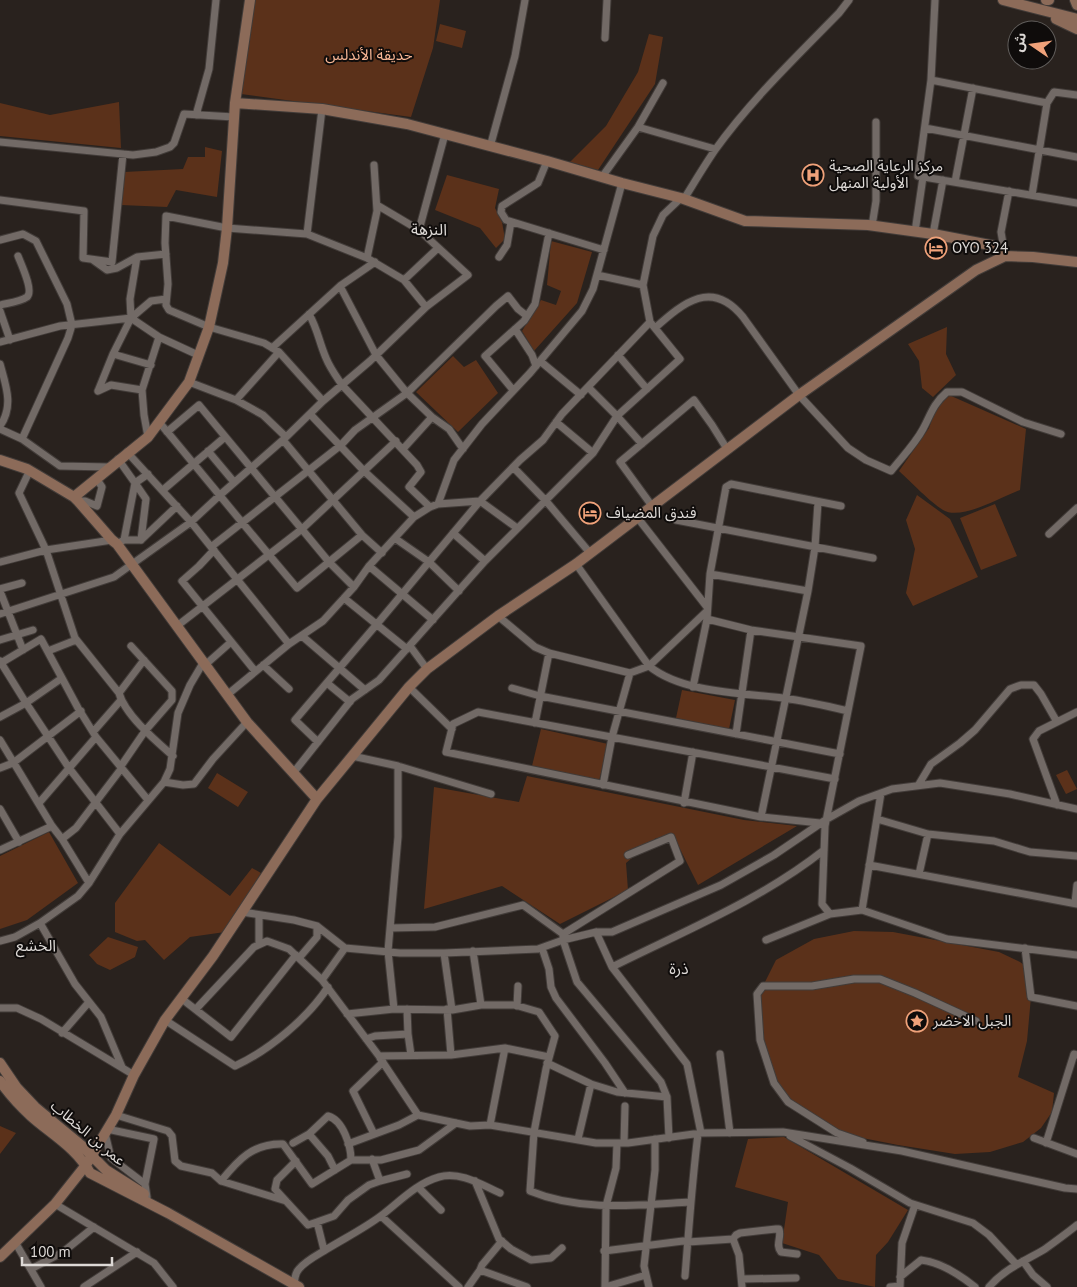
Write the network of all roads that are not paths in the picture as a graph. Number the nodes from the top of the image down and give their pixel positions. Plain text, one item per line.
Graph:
1 (216, 0) edge
2 (250, 0) edge
3 (525, 0) edge
4 (607, 0) edge
5 (849, 0) edge
6 (935, 0) edge
7 (1003, 0) edge
8 (1075, 0) edge
9 (1077, 5) edge
10 (1049, 11) junction
11 (1077, 19) edge
12 (1077, 29) edge
13 (605, 38) dead end
14 (931, 80) junction
15 (663, 82) dead end
16 (973, 88) junction
17 (1077, 95) edge
18 (235, 103) junction
19 (1047, 103) junction
20 (322, 109) junction
21 (196, 115) junction
22 (234, 117) junction
23 (876, 122) dead end
24 (638, 128) junction
25 (925, 128) junction
26 (445, 134) junction
27 (964, 136) junction
28 (0, 142) edge
29 (490, 147) junction
30 (715, 150) junction
31 (1039, 150) junction
32 (123, 154) junction
33 (1077, 157) edge
34 (547, 161) junction
35 (374, 165) dead end
36 (923, 176) junction
37 (602, 177) junction
38 (943, 180) junction
39 (955, 182) junction
40 (622, 184) junction
41 (1009, 191) junction
42 (1032, 195) junction
43 (682, 198) junction
44 (0, 200) edge
45 (1077, 203) edge
46 (377, 205) junction
47 (511, 222) junction
48 (872, 226) junction
49 (226, 228) junction
50 (419, 230) junction
51 (915, 232) junction
52 (549, 233) junction
53 (307, 234) junction
54 (934, 234) junction
55 (0, 240) edge
56 (438, 248) junction
57 (604, 250) junction
58 (166, 254) junction
59 (18, 256) dead end
60 (1006, 256) junction
61 (138, 257) junction
62 (499, 257) dead end
63 (92, 259) junction
64 (371, 260) junction
65 (1077, 262) edge
66 (597, 275) junction
67 (404, 280) junction
68 (643, 285) junction
69 (340, 286) junction
70 (166, 299) junction
71 (0, 305) edge
72 (426, 307) junction
73 (0, 310) edge
74 (309, 314) junction
75 (527, 316) junction
76 (131, 318) junction
77 (72, 325) junction
78 (653, 325) junction
79 (209, 327) junction
80 (515, 329) junction
81 (160, 337) junction
82 (10, 340) junction
83 (0, 342) edge
84 (272, 348) junction
85 (280, 352) junction
86 (113, 354) junction
87 (198, 355) junction
88 (376, 355) junction
89 (618, 356) junction
90 (538, 363) junction
91 (0, 364) edge
92 (151, 365) junction
93 (189, 382) junction
94 (342, 385) junction
95 (588, 387) junction
96 (647, 389) junction
97 (142, 390) junction
98 (514, 390) junction
99 (407, 394) junction
100 (581, 395) junction
101 (799, 395) junction
102 (236, 400) junction
103 (323, 402) junction
104 (310, 414) junction
105 (617, 416) junction
106 (374, 417) junction
107 (432, 417) junction
108 (159, 422) junction
109 (556, 422) junction
110 (0, 426) edge
111 (167, 432) junction
112 (1061, 434) dead end
113 (225, 436) junction
114 (148, 437) junction
115 (22, 439) junction
116 (284, 439) junction
117 (396, 441) junction
118 (642, 444) junction
119 (341, 446) junction
120 (403, 449) junction
121 (463, 449) junction
122 (728, 449) junction
123 (208, 451) junction
124 (127, 452) junction
125 (593, 453) junction
126 (118, 459) junction
127 (0, 460) edge
128 (194, 464) junction
129 (513, 466) junction
130 (109, 467) junction
131 (251, 467) junction
132 (30, 470) junction
133 (307, 470) junction
134 (364, 471) junction
135 (148, 474) junction
136 (96, 478) junction
137 (234, 482) junction
138 (135, 483) junction
139 (163, 490) junction
140 (220, 495) junction
141 (275, 496) junction
142 (76, 499) junction
143 (333, 501) junction
144 (480, 501) junction
145 (546, 501) junction
146 (818, 502) junction
147 (438, 504) junction
148 (177, 506) junction
149 (652, 506) junction
150 (840, 506) dead end
151 (430, 507) junction
152 (1077, 508) edge
153 (414, 517) junction
154 (637, 517) junction
155 (676, 520) dead end
156 (191, 522) junction
157 (241, 524) junction
158 (517, 528) junction
159 (718, 528) junction
160 (302, 529) junction
161 (150, 533) junction
162 (453, 533) junction
163 (1050, 534) dead end
164 (362, 535) junction
165 (396, 539) junction
166 (141, 540) junction
167 (118, 541) junction
168 (159, 544) junction
169 (816, 547) junction
170 (212, 549) junction
171 (46, 550) junction
172 (382, 553) junction
173 (590, 553) junction
174 (268, 555) junction
175 (873, 558) dead end
176 (486, 560) junction
177 (0, 562) edge
178 (329, 562) junction
179 (429, 562) junction
180 (576, 564) junction
181 (132, 565) junction
182 (369, 566) junction
183 (710, 574) junction
184 (237, 579) junction
185 (22, 583) dead end
186 (354, 587) junction
187 (0, 590) edge
188 (459, 590) junction
189 (808, 591) junction
190 (402, 594) junction
191 (60, 595) junction
192 (344, 598) junction
193 (202, 606) junction
194 (9, 610) junction
195 (707, 612) junction
196 (0, 614) edge
197 (498, 616) junction
198 (432, 620) junction
199 (377, 624) junction
200 (176, 626) junction
201 (33, 630) dead end
202 (751, 630) junction
203 (17, 635) junction
204 (302, 636) junction
205 (798, 637) junction
206 (0, 640) edge
207 (76, 640) junction
208 (231, 642) junction
209 (290, 644) junction
210 (131, 646) dead end
211 (408, 648) junction
212 (23, 650) junction
213 (48, 651) junction
214 (549, 653) junction
215 (144, 660) junction
216 (1, 664) edge
217 (204, 664) junction
218 (263, 665) junction
219 (649, 666) junction
220 (340, 668) junction
221 (427, 669) junction
222 (256, 671) junction
223 (630, 673) junction
224 (62, 678) junction
225 (327, 683) junction
226 (409, 687) junction
227 (693, 687) junction
228 (512, 688) dead end
229 (289, 689) dead end
230 (365, 690) junction
231 (742, 693) junction
232 (227, 695) junction
233 (540, 696) junction
234 (120, 697) junction
235 (786, 698) junction
236 (350, 702) junction
237 (26, 703) junction
238 (80, 711) junction
239 (619, 711) junction
240 (848, 711) junction
241 (1077, 712) edge
242 (0, 717) edge
243 (247, 722) junction
244 (1057, 722) junction
245 (535, 723) junction
246 (452, 730) junction
247 (145, 731) junction
248 (94, 734) junction
249 (736, 734) junction
250 (49, 736) junction
251 (612, 737) junction
252 (0, 740) edge
253 (318, 742) junction
254 (777, 742) junction
255 (693, 752) junction
256 (840, 754) junction
257 (172, 756) junction
258 (352, 756) junction
259 (13, 763) junction
260 (398, 766) junction
261 (772, 767) junction
262 (0, 768) edge
263 (69, 768) junction
264 (121, 768) junction
265 (294, 772) junction
266 (835, 779) junction
267 (164, 782) junction
268 (919, 784) junction
269 (603, 785) junction
270 (881, 793) junction
271 (491, 794) dead end
272 (148, 800) junction
273 (317, 800) junction
274 (39, 803) junction
275 (96, 803) junction
276 (684, 803) junction
277 (1057, 805) junction
278 (0, 808) edge
279 (1077, 809) edge
280 (761, 817) junction
281 (827, 819) junction
282 (877, 819) junction
283 (820, 823) junction
284 (52, 826) junction
285 (120, 834) junction
286 (928, 834) junction
287 (62, 839) junction
288 (19, 842) junction
289 (0, 850) edge
290 (824, 850) junction
291 (628, 855) dead end
292 (1077, 856) edge
293 (869, 865) junction
294 (919, 874) junction
295 (89, 883) junction
296 (1077, 886) edge
297 (1076, 903) edge
298 (862, 910) junction
299 (242, 912) junction
300 (830, 914) junction
301 (259, 915) junction
302 (40, 923) junction
303 (317, 926) junction
304 (390, 928) junction
305 (596, 932) junction
306 (563, 937) junction
307 (0, 940) edge
308 (766, 940) dead end
309 (259, 944) junction
310 (345, 948) junction
311 (542, 948) junction
312 (1025, 948) junction
313 (473, 950) junction
314 (388, 952) junction
315 (444, 953) junction
316 (1077, 955) edge
317 (297, 956) junction
318 (612, 967) junction
319 (322, 980) junction
320 (518, 986) dead end
321 (328, 987) junction
322 (182, 999) junction
323 (89, 1002) junction
324 (481, 1005) junction
325 (517, 1006) junction
326 (1077, 1006) edge
327 (0, 1008) edge
328 (196, 1009) junction
329 (394, 1009) junction
330 (407, 1009) junction
331 (450, 1009) junction
332 (347, 1014) junction
333 (165, 1020) junction
334 (976, 1021) dead end
335 (62, 1033) junction
336 (408, 1034) junction
337 (366, 1039) junction
338 (506, 1048) junction
339 (720, 1054) dead end
340 (411, 1055) junction
341 (451, 1055) junction
342 (1077, 1055) edge
343 (381, 1059) junction
344 (548, 1060) junction
345 (0, 1063) edge
346 (122, 1067) junction
347 (134, 1075) junction
348 (0, 1081) edge
349 (591, 1084) junction
350 (625, 1093) junction
351 (667, 1096) junction
352 (625, 1106) dead end
353 (116, 1115) junction
354 (418, 1115) junction
355 (456, 1123) junction
356 (490, 1125) junction
357 (106, 1131) junction
358 (534, 1132) junction
359 (783, 1132) junction
360 (730, 1133) junction
361 (309, 1134) junction
362 (374, 1134) junction
363 (699, 1134) junction
364 (669, 1138) junction
365 (1034, 1138) dead end
366 (578, 1139) junction
367 (655, 1139) junction
368 (294, 1143) dead end
369 (621, 1143) junction
370 (1046, 1143) junction
371 (348, 1144) junction
372 (877, 1147) junction
373 (1077, 1154) edge
374 (372, 1159) junction
375 (89, 1160) junction
376 (351, 1160) junction
377 (296, 1161) junction
378 (335, 1170) junction
379 (407, 1174) dead end
380 (380, 1180) junction
381 (221, 1181) junction
382 (475, 1181) junction
383 (145, 1184) junction
384 (418, 1188) junction
385 (1077, 1189) edge
386 (500, 1193) dead end
387 (147, 1196) junction
388 (286, 1200) junction
389 (690, 1202) junction
390 (55, 1204) junction
391 (651, 1204) junction
392 (915, 1205) junction
393 (606, 1206) junction
394 (441, 1210) dead end
395 (168, 1213) junction
396 (381, 1216) junction
397 (317, 1222) junction
398 (1077, 1226) edge
399 (94, 1227) junction
400 (732, 1239) junction
401 (502, 1241) junction
402 (16, 1242) junction
403 (688, 1242) junction
404 (645, 1246) junction
405 (562, 1248) dead end
406 (324, 1250) junction
407 (604, 1251) junction
408 (136, 1252) junction
409 (797, 1254) dead end
410 (0, 1257) edge
411 (1019, 1262) junction
412 (31, 1269) junction
413 (480, 1270) junction
414 (646, 1275) junction
415 (685, 1276) dead end
416 (900, 1277) junction
417 (796, 1278) dead end
418 (742, 1283) edge
419 (296, 1286) edge
420 (900, 1286) edge
421 (41, 1287) edge
422 (84, 1287) edge
423 (172, 1287) edge
424 (459, 1287) edge
425 (468, 1287) edge
426 (527, 1287) edge
427 (605, 1287) edge
428 (649, 1287) edge
429 (890, 1287) edge
430 (975, 1287) edge
431 (989, 1287) edge
432 (1047, 1287) edge

1 - 21 street
2 - 18 street
3 - 29 street
4 - 13 street
5 - 30 street
6 - 14 street
7 - 10 street
8 - 9 street
10 - 11 street
10 - 12 street
14 - 16 street
14 - 25 street
15 - 24 street
16 - 19 street
16 - 27 street
17 - 19 street
18 - 20 street
18 - 22 street
19 - 31 street
20 - 26 street
20 - 53 street
21 - 22 street
21 - 32 street
22 - 49 street
23 - 48 street
24 - 30 street
24 - 37 street
25 - 27 street
25 - 36 street
26 - 29 street
26 - 50 street
27 - 31 street
27 - 39 street
28 - 32 street
29 - 34 street
30 - 43 street
31 - 33 street
31 - 42 street
32 - 63 street
34 - 37 street
34 - 47 street
35 - 46 street
36 - 38 street
36 - 51 street
37 - 40 street
38 - 39 street
38 - 54 street
39 - 41 street
40 - 43 street
40 - 57 street
41 - 42 street
41 - 60 street
42 - 45 street
43 - 48 street
43 - 68 street
44 - 63 street
46 - 50 street
46 - 64 street
47 - 52 street
47 - 62 street
48 - 51 street
49 - 53 street
49 - 58 street
49 - 79 street
50 - 56 street
51 - 54 street
52 - 57 street
52 - 75 street
53 - 64 street
54 - 60 street
55 - 77 street
56 - 67 street
56 - 72 street
57 - 66 street
58 - 61 street
58 - 70 street
59 - 71 street
60 - 65 street
60 - 101 street
61 - 63 street
61 - 76 street
64 - 67 street
64 - 69 street
66 - 68 street
66 - 90 street
67 - 72 street
68 - 78 street
69 - 74 street
69 - 88 street
70 - 76 street
70 - 79 street
72 - 88 street
73 - 82 street
74 - 84 street
74 - 94 street
75 - 80 street
75 - 99 street
76 - 77 street
76 - 81 street
76 - 86 street
77 - 82 street
77 - 115 street
78 - 89 street
78 - 96 street
78 - 101 street
79 - 84 street
79 - 87 street
80 - 90 street
80 - 98 street
81 - 87 street
81 - 92 street
82 - 83 street
84 - 85 street
85 - 102 street
85 - 103 street
86 - 92 street
86 - 97 street
87 - 93 street
88 - 94 street
88 - 99 street
89 - 95 street
89 - 96 street
90 - 98 street
90 - 100 street
91 - 110 street
92 - 97 street
93 - 102 street
93 - 108 street
94 - 103 street
94 - 106 street
95 - 100 street
95 - 105 street
96 - 105 street
97 - 114 street
98 - 121 street
99 - 106 street
99 - 107 street
100 - 109 street
101 - 112 street
101 - 122 street
102 - 116 street
103 - 104 street
104 - 116 street
104 - 119 street
105 - 118 street
105 - 125 street
106 - 117 street
106 - 119 street
107 - 120 street
107 - 121 street
108 - 111 street
108 - 114 street
109 - 125 street
109 - 129 street
110 - 115 street
111 - 113 street
111 - 128 street
113 - 123 street
113 - 131 street
114 - 124 street
115 - 130 street
116 - 131 street
116 - 133 street
117 - 120 street
117 - 134 street
118 - 122 street
118 - 149 street
119 - 133 street
119 - 134 street
120 - 151 street
121 - 147 street
122 - 149 street
123 - 128 street
123 - 137 street
124 - 126 street
124 - 135 street
125 - 145 street
126 - 130 street
126 - 138 street
127 - 132 street
128 - 139 street
128 - 140 street
129 - 144 street
129 - 145 street
130 - 136 street
131 - 137 street
131 - 141 street
132 - 142 street
132 - 171 street
133 - 141 street
133 - 143 street
134 - 143 street
134 - 153 street
135 - 138 street
135 - 139 street
136 - 142 street
136 - 142 street
137 - 140 street
138 - 166 street
138 - 167 street
139 - 148 street
140 - 156 street
140 - 157 street
141 - 157 street
141 - 160 street
142 - 167 street
143 - 160 street
143 - 164 street
144 - 147 street
144 - 158 street
144 - 162 street
145 - 158 street
145 - 173 street
146 - 150 street
146 - 159 street
146 - 169 street
147 - 151 street
148 - 156 street
148 - 161 street
149 - 154 street
151 - 153 street
152 - 163 street
153 - 165 street
154 - 173 street
154 - 195 street
155 - 159 street
156 - 168 street
156 - 170 street
157 - 170 street
157 - 174 street
158 - 176 street
159 - 169 street
159 - 183 street
160 - 174 street
160 - 178 street
161 - 166 street
161 - 168 street
162 - 176 street
162 - 179 street
164 - 172 street
164 - 178 street
165 - 172 street
165 - 179 street
166 - 167 street
167 - 171 street
167 - 181 street
168 - 181 street
169 - 175 street
169 - 189 street
170 - 184 street
170 - 193 street
171 - 177 street
171 - 191 street
172 - 182 street
173 - 180 street
174 - 178 street
174 - 184 street
176 - 188 street
178 - 186 street
179 - 188 street
179 - 190 street
180 - 197 street
180 - 219 street
181 - 191 street
181 - 200 street
182 - 186 street
182 - 190 street
183 - 189 street
183 - 195 street
184 - 193 street
184 - 209 street
185 - 187 street
186 - 192 street
187 - 194 street
188 - 198 street
189 - 205 street
190 - 198 street
190 - 199 street
191 - 194 street
191 - 207 street
192 - 199 street
192 - 204 street
193 - 200 street
193 - 208 street
194 - 196 street
194 - 203 street
195 - 202 street
195 - 219 street
195 - 227 street
197 - 214 street
197 - 221 street
198 - 211 street
199 - 211 street
199 - 220 street
200 - 217 street
201 - 203 street
202 - 205 street
202 - 231 street
203 - 206 street
203 - 212 street
204 - 209 street
204 - 220 street
205 - 235 street
205 - 240 street
207 - 213 street
207 - 234 street
208 - 217 street
208 - 222 street
209 - 218 street
210 - 215 street
211 - 221 street
211 - 230 street
212 - 213 street
212 - 216 street
213 - 224 street
214 - 223 street
214 - 233 street
215 - 234 street
215 - 247 street
216 - 237 street
217 - 232 street
217 - 257 street
218 - 222 street
218 - 229 street
219 - 223 street
219 - 227 street
220 - 225 street
220 - 230 street
221 - 226 street
222 - 232 street
223 - 239 street
224 - 237 street
224 - 238 street
225 - 236 street
225 - 253 street
226 - 246 street
226 - 258 street
227 - 231 street
228 - 233 street
230 - 236 street
231 - 235 street
231 - 249 street
232 - 243 street
233 - 239 street
233 - 245 street
234 - 247 street
234 - 248 street
235 - 240 street
235 - 254 street
236 - 253 street
237 - 242 street
237 - 250 street
238 - 248 street
238 - 250 street
239 - 249 street
239 - 251 street
240 - 256 street
241 - 244 street
243 - 265 street
243 - 267 street
244 - 268 street
244 - 277 street
245 - 246 street
245 - 251 street
246 - 269 street
247 - 257 street
247 - 264 street
248 - 263 street
248 - 264 street
249 - 254 street
250 - 259 street
250 - 263 street
251 - 255 street
251 - 269 street
252 - 259 street
253 - 265 street
254 - 256 street
254 - 261 street
255 - 261 street
255 - 276 street
256 - 266 street
257 - 267 street
258 - 260 street
258 - 273 street
259 - 262 street
259 - 274 street
260 - 271 street
260 - 304 street
261 - 266 street
261 - 280 street
263 - 274 street
263 - 275 street
264 - 272 street
264 - 275 street
265 - 273 street
266 - 281 street
267 - 272 street
268 - 270 street
268 - 277 street
269 - 276 street
270 - 281 street
270 - 282 street
272 - 285 street
273 - 299 street
274 - 284 street
275 - 285 street
275 - 287 street
276 - 280 street
277 - 279 street
278 - 288 street
280 - 283 street
281 - 283 street
281 - 290 street
282 - 286 street
282 - 293 street
283 - 305 street
284 - 287 street
284 - 288 street
285 - 295 street
286 - 292 street
286 - 294 street
287 - 295 street
288 - 289 street
290 - 300 street
290 - 318 street
291 - 306 street
293 - 294 street
293 - 298 street
294 - 297 street
295 - 302 street
296 - 297 street
298 - 300 street
298 - 312 street
299 - 301 street
299 - 322 street
300 - 308 street
301 - 303 street
301 - 309 street
302 - 307 street
302 - 323 street
303 - 310 street
303 - 317 street
304 - 306 street
304 - 314 street
305 - 306 street
305 - 318 street
306 - 311 street
306 - 351 street
309 - 317 street
309 - 328 street
310 - 314 street
310 - 319 street
311 - 313 street
311 - 350 street
312 - 316 street
312 - 326 street
313 - 315 street
313 - 324 street
314 - 315 street
314 - 329 street
315 - 331 street
317 - 319 street
317 - 328 street
318 - 363 street
319 - 321 street
320 - 325 street
321 - 332 street
321 - 333 street
322 - 328 street
322 - 333 street
323 - 335 street
323 - 346 street
324 - 325 street
324 - 331 street
325 - 344 street
327 - 335 street
329 - 330 street
329 - 332 street
330 - 331 street
330 - 336 street
331 - 341 street
332 - 337 street
333 - 347 street
334 - 372 street
335 - 346 street
336 - 337 street
336 - 340 street
337 - 343 street
338 - 341 street
338 - 344 street
338 - 356 street
339 - 360 street
340 - 341 street
340 - 343 street
342 - 370 street
343 - 354 street
343 - 362 street
344 - 349 street
344 - 358 street
345 - 375 street, عمر بن الخطاب
346 - 347 street
347 - 353 street
348 - 375 street, عمر بن الخطاب
349 - 350 street
349 - 366 street
350 - 351 street
351 - 364 street
352 - 369 street
353 - 357 street
353 - 381 street
354 - 355 street
354 - 362 street
355 - 356 street
355 - 374 street
356 - 358 street
357 - 375 street
357 - 383 street
357 - 383 street
358 - 366 street
358 - 393 street
359 - 360 street
359 - 372 street
359 - 392 street
360 - 363 street
361 - 368 street
361 - 371 street
361 - 378 street
362 - 371 street
363 - 364 street
363 - 389 street
364 - 367 street
365 - 370 street
366 - 369 street
367 - 369 street
367 - 391 street
369 - 393 street
370 - 373 street
371 - 376 street
372 - 385 street
374 - 376 street
374 - 380 street
375 - 387 street, عمر بن الخطاب
375 - 390 street
375 - 395 street, عمر بن الخطاب
376 - 378 street
377 - 378 street
377 - 381 street
377 - 388 street
379 - 380 street
380 - 397 street
381 - 388 street
382 - 384 street
382 - 386 street
382 - 401 street
383 - 387 street
384 - 394 street
384 - 396 street
387 - 395 street, عمر بن الخطاب
388 - 397 street
389 - 391 street
389 - 403 street
390 - 399 street
390 - 402 street
391 - 393 street
391 - 404 street
392 - 411 street
392 - 416 street
393 - 407 street
395 - 419 street, عمر بن الخطاب
396 - 406 street
396 - 424 street
397 - 406 street
398 - 411 street
399 - 408 street
399 - 412 street
400 - 403 street
400 - 409 street
400 - 418 street
401 - 405 street
401 - 413 street
402 - 410 street
402 - 412 street
403 - 404 street
403 - 415 street
404 - 407 street
404 - 414 street
406 - 419 street
407 - 427 street
408 - 422 street
408 - 423 street
411 - 431 street
411 - 432 street
412 - 421 street
413 - 425 street
413 - 426 street
414 - 427 street
414 - 428 street
416 - 420 street
416 - 430 street
417 - 418 street
420 - 429 street

